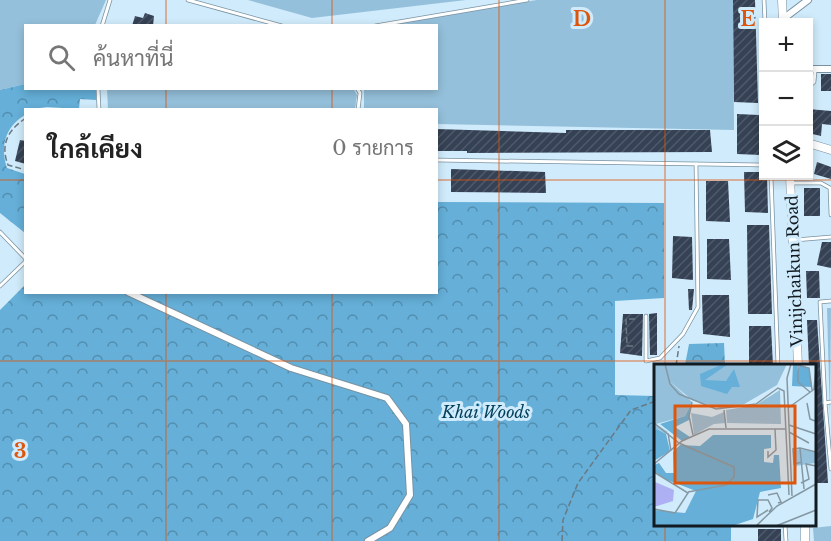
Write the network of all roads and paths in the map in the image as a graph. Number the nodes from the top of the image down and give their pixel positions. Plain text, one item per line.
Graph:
1 (110, 0) edge
2 (188, 0) edge
3 (527, 0) edge
4 (764, 0) edge
5 (782, 0) edge
6 (808, 0) edge
7 (765, 18) edge
8 (783, 18) edge
9 (787, 18) edge
10 (103, 24) edge
11 (275, 24) edge
12 (387, 24) edge
13 (831, 69) edge
14 (813, 70) edge
15 (98, 90) edge
16 (358, 90) edge
17 (99, 108) edge
18 (358, 108) edge
19 (24, 120) edge
20 (813, 145) edge
21 (831, 150) edge
22 (438, 160) edge
23 (696, 164) junction
24 (759, 165) edge
25 (24, 169) edge
26 (771, 180) edge
27 (790, 180) edge
28 (798, 180) edge
29 (831, 193) edge
30 (831, 215) edge
31 (0, 232) edge
32 (831, 237) edge
33 (793, 240) junction
34 (24, 258) edge
35 (24, 262) edge
36 (0, 286) edge
37 (132, 294) edge
38 (831, 301) edge
39 (646, 316) dead end
40 (634, 319) dead end
41 (683, 334) junction
42 (635, 346) dead end
43 (676, 364) edge
44 (778, 364) edge
45 (798, 364) edge
46 (831, 402) edge
47 (654, 403) edge
48 (825, 403) junction
49 (831, 468) edge
50 (785, 526) edge
51 (368, 541) edge
52 (562, 541) edge
53 (786, 541) edge

1 - 10 lane
2 - 11 lane
3 - 12 lane
4 - 7 lane
5 - 8 street
6 - 9 street
13 - 14 street
15 - 17 lane
16 - 18 lane
19 - 25 path
20 - 21 street
22 - 23 lane
23 - 24 lane
23 - 41 lane
26 - 44 lane
27 - 33 street, Vinijchaikun Road
28 - 29 lane
29 - 30 lane
31 - 34 lane
32 - 33 lane
33 - 45 street, Vinijchaikun Road
35 - 36 lane
37 - 51 street
38 - 48 lane
39 - 41 lane
40 - 42 path
41 - 43 path
46 - 48 lane
47 - 52 path
48 - 49 lane
50 - 53 lane

